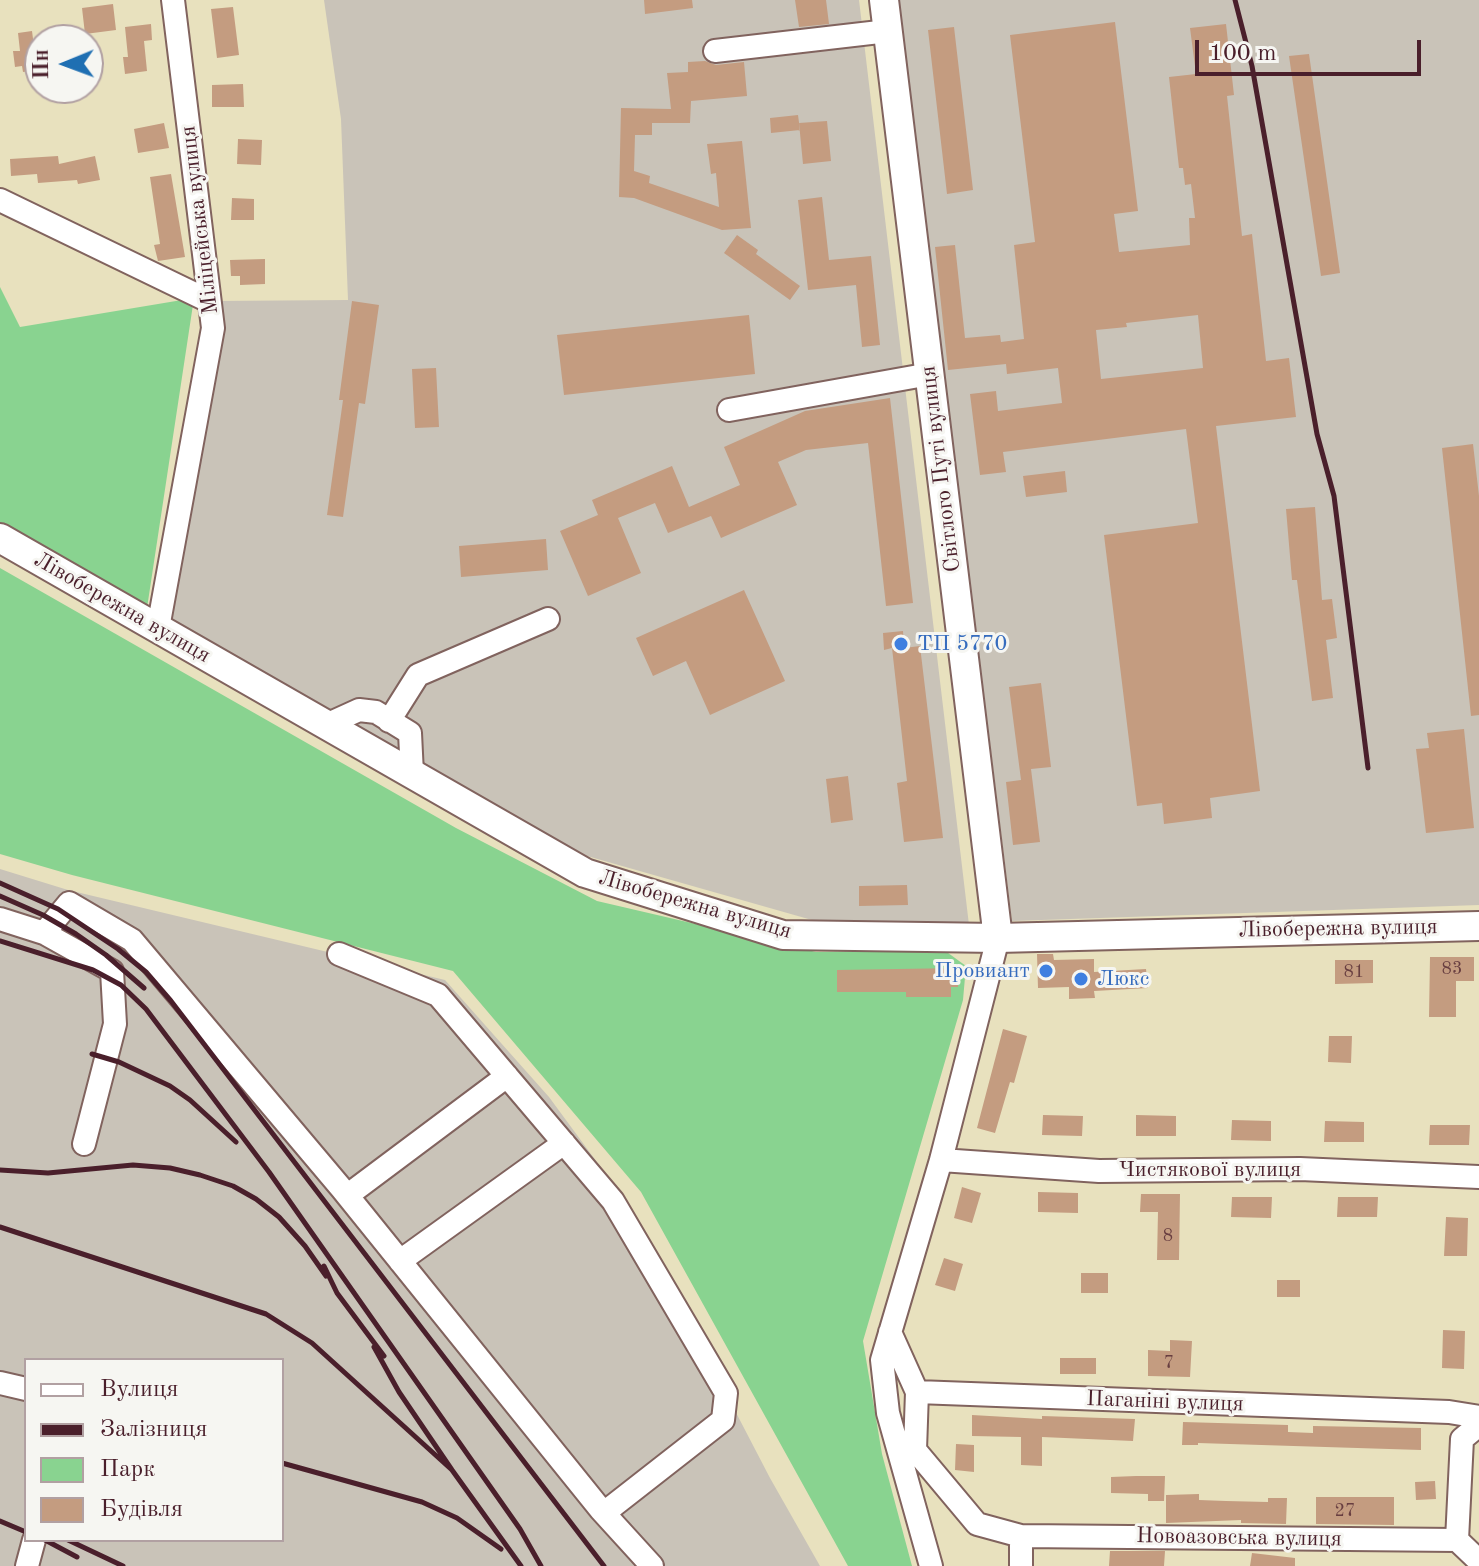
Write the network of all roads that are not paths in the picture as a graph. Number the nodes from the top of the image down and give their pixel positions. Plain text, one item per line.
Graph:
1 (173, 0) edge
2 (884, 0) edge
3 (888, 31) junction
4 (715, 51) dead end
5 (0, 200) edge
6 (209, 301) junction
7 (930, 374) junction
8 (729, 410) dead end
9 (0, 538) edge
10 (548, 619) dead end
11 (158, 628) junction
12 (389, 721) junction
13 (326, 725) junction
14 (412, 774) junction
15 (0, 919) edge
16 (1479, 926) edge
17 (44, 933) junction
18 (998, 938) junction
19 (339, 954) dead end
20 (507, 1076) junction
21 (564, 1143) junction
22 (84, 1144) dead end
23 (941, 1160) junction
24 (1479, 1177) edge
25 (348, 1195) junction
26 (400, 1261) junction
27 (890, 1332) junction
28 (0, 1383) edge
29 (24, 1389) edge
30 (917, 1392) junction
31 (1479, 1417) edge
32 (1479, 1425) edge
33 (604, 1513) junction
34 (1021, 1536) junction
35 (1457, 1540) junction
36 (33, 1542) edge
37 (1479, 1561) edge
38 (27, 1566) edge
39 (652, 1566) edge
40 (931, 1566) edge
41 (1021, 1566) edge

1 - 6 street, Міліцейська вулиця
2 - 3 main road, Світлого Путі вулиця
3 - 4 street
3 - 7 main road, Світлого Путі вулиця
5 - 6 street
6 - 11 street, Міліцейська вулиця
7 - 8 street
7 - 18 main road, Світлого Путі вулиця
9 - 11 main road, Лівобережна вулиця
10 - 12 street
11 - 13 main road, Лівобережна вулиця
12 - 13 street
12 - 14 street
13 - 14 main road, Лівобережна вулиця
14 - 18 main road, Лівобережна вулиця
15 - 17 street
16 - 18 main road, Лівобережна вулиця
17 - 22 street
17 - 25 street
18 - 23 street
19 - 20 street
20 - 21 street
20 - 25 street
21 - 26 street
21 - 33 street
23 - 24 street, Чистякової вулиця
23 - 27 street
25 - 26 street
26 - 33 street
27 - 30 street
27 - 40 street
28 - 29 street
30 - 31 street, Паганіні вулиця
30 - 34 street, Новоазовська вулиця
32 - 35 street
33 - 39 street
34 - 35 street, Новоазовська вулиця
34 - 41 street
35 - 37 street
36 - 38 street

